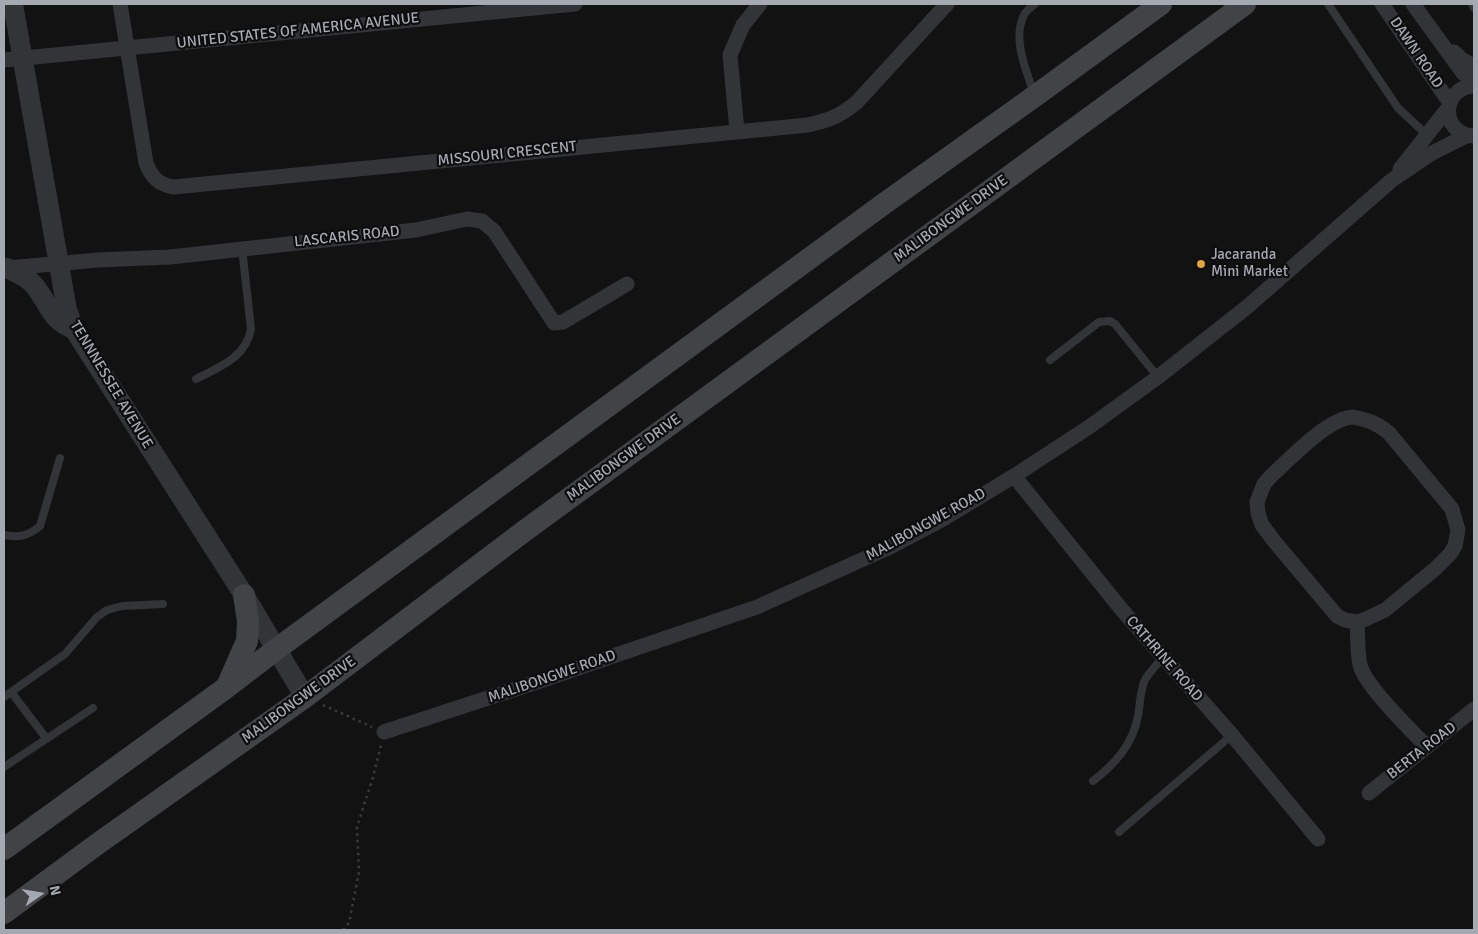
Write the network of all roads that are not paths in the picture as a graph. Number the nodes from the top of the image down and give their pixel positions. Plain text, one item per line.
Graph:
1 (13, 4) edge
2 (120, 4) edge
3 (575, 4) edge
4 (760, 4) edge
5 (947, 4) edge
6 (1034, 4) edge
7 (1161, 4) edge
8 (1245, 4) edge
9 (1328, 4) edge
10 (1382, 4) edge
11 (1413, 4) edge
12 (1472, 4) edge
13 (1474, 8) edge
14 (1435, 34) junction
15 (127, 48) junction
16 (13, 60) edge
17 (1474, 66) edge
18 (1474, 84) edge
19 (1035, 96) junction
20 (1449, 105) junction
21 (736, 131) junction
22 (1427, 135) junction
23 (1472, 136) edge
24 (1392, 180) junction
25 (242, 248) junction
26 (58, 264) junction
27 (5, 269) edge
28 (627, 284) dead end
29 (74, 329) junction
30 (1050, 360) dead end
31 (1158, 377) junction
32 (196, 379) dead end
33 (60, 458) dead end
34 (1014, 476) junction
35 (4, 535) edge
36 (244, 595) junction
37 (163, 604) dead end
38 (1357, 622) junction
39 (278, 648) junction
40 (1162, 657) junction
41 (226, 688) junction
42 (11, 692) junction
43 (4, 697) edge
44 (305, 697) junction
45 (93, 708) dead end
46 (1474, 709) edge
47 (384, 732) road end
48 (1232, 736) junction
49 (46, 738) junction
50 (1427, 747) junction
51 (4, 767) edge
52 (1093, 781) dead end
53 (1369, 793) dead end
54 (1119, 832) dead end
55 (1318, 839) dead end
56 (4, 849) edge
57 (4, 913) edge

1 - 16 street, TENNNESSEE AVENUE
2 - 15 street
3 - 15 street, UNITED STATES OF AMERICA AVENUE
4 - 21 street
5 - 21 street, MISSOURI CRESCENT
6 - 19 lane
7 - 19 main road
8 - 44 main road, MALIBONGWE DRIVE
9 - 22 lane
10 - 20 street, DAWN ROAD
11 - 14 street, DAWN ROAD
12 - 13 lane
14 - 17 street
14 - 18 street, DAWN ROAD
15 - 16 street, UNITED STATES OF AMERICA AVENUE
15 - 21 street, MISSOURI CRESCENT
16 - 26 street, TENNNESSEE AVENUE
18 - 20 street, MALIBONGWE ROAD
19 - 39 main road
20 - 22 street, MALIBONGWE ROAD
20 - 23 street, DAWN ROAD
22 - 24 street, MALIBONGWE ROAD
23 - 24 street, MALIBONGWE ROAD
24 - 31 street, MALIBONGWE ROAD
25 - 26 street, LASCARIS ROAD
25 - 28 street, LASCARIS ROAD
25 - 32 lane
26 - 27 street, LASCARIS ROAD
26 - 29 street, TENNNESSEE AVENUE
27 - 29 street
29 - 36 street, TENNNESSEE AVENUE
30 - 31 lane
31 - 34 street, MALIBONGWE ROAD
33 - 35 lane
34 - 40 street, CATHRINE ROAD
34 - 47 street, MALIBONGWE ROAD
36 - 39 street, TENNNESSEE AVENUE
36 - 41 main road
37 - 42 lane
38 - 38 street
38 - 50 street
39 - 41 main road
39 - 44 street, TENNNESSEE AVENUE
40 - 48 street, CATHRINE ROAD
40 - 52 lane
41 - 56 main road
42 - 43 lane
42 - 49 lane
44 - 57 main road, MALIBONGWE DRIVE
45 - 49 lane
46 - 50 street, BERTA ROAD
48 - 54 lane
48 - 55 street, CATHRINE ROAD
49 - 51 lane
50 - 53 street, BERTA ROAD

